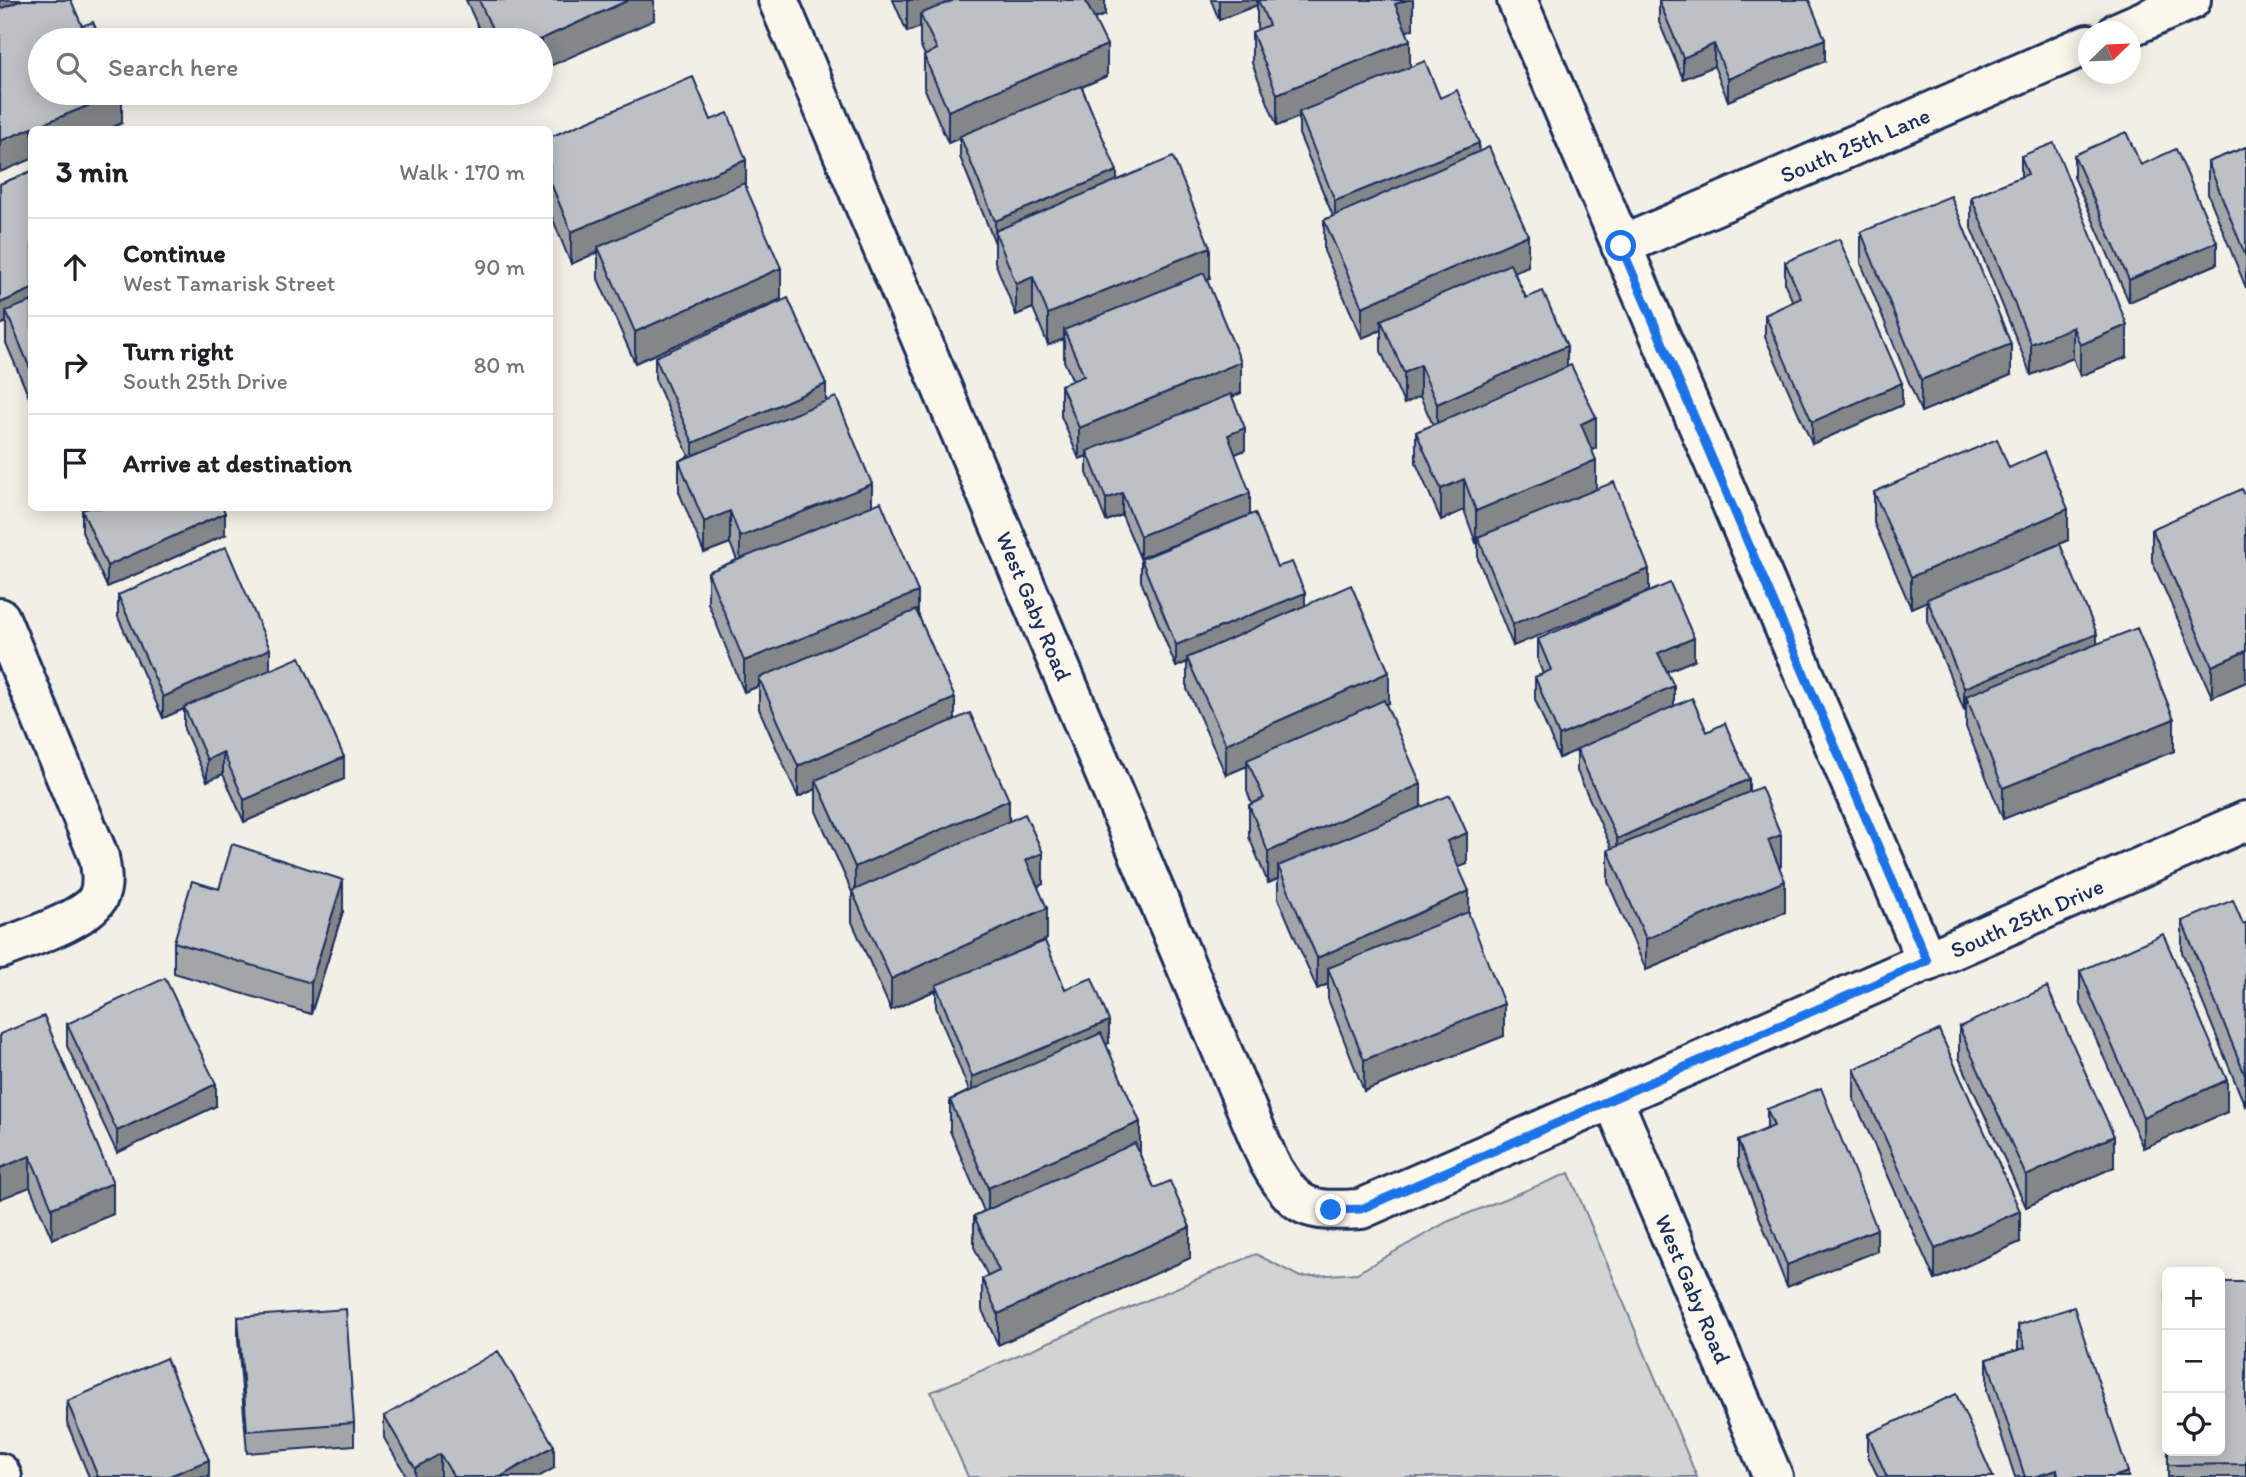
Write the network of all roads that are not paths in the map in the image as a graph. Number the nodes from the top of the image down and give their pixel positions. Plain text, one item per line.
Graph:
1 (778, 0) edge
2 (1517, 0) edge
3 (2191, 0) edge
4 (2141, 22) edge
5 (2078, 48) edge
6 (1621, 246) junction
7 (0, 618) edge
8 (2246, 821) edge
9 (0, 950) edge
10 (1927, 961) junction
11 (1612, 1100) junction
12 (1303, 1205) joint
13 (1773, 1477) edge

1 - 12 street, West Gaby Road
2 - 6 street
3 - 4 street
5 - 6 street, South 25th Lane
6 - 10 street
7 - 9 street
8 - 10 street, South 25th Drive
10 - 11 street, South 25th Drive
11 - 12 street, South 25th Drive
11 - 13 street, West Gaby Road

